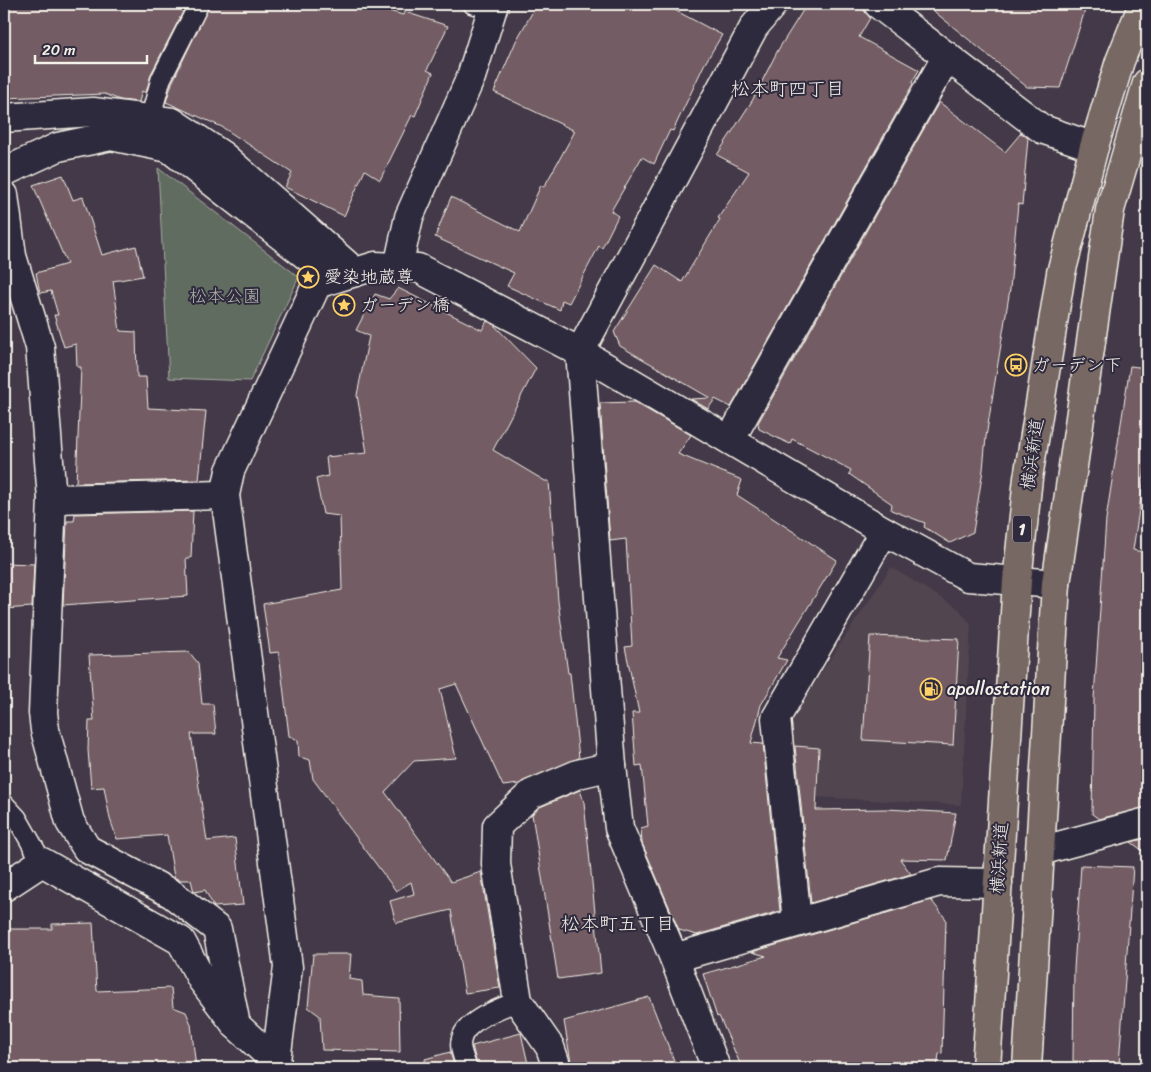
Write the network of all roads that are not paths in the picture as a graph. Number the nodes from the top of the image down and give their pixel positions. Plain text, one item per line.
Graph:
1 (199, 4) edge
2 (773, 4) edge
3 (878, 4) edge
4 (1143, 4) edge
5 (486, 5) edge
6 (947, 56) junction
7 (1147, 83) edge
8 (4, 118) edge
9 (150, 119) junction
10 (1094, 147) junction
11 (4, 172) edge
12 (4, 195) edge
13 (8, 256) edge
14 (398, 267) junction
15 (345, 275) junction
16 (580, 352) junction
17 (730, 440) junction
18 (225, 495) junction
19 (52, 499) junction
20 (884, 531) junction
21 (1017, 580) junction
22 (1056, 584) junction
23 (612, 766) junction
24 (4, 804) edge
25 (1147, 822) edge
26 (1040, 852) junction
27 (42, 862) junction
28 (998, 883) junction
29 (4, 887) edge
30 (797, 922) junction
31 (674, 958) junction
32 (518, 1000) junction
33 (236, 1025) junction
34 (276, 1065) edge
35 (467, 1068) edge
36 (557, 1068) edge
37 (716, 1068) edge
38 (986, 1068) edge
39 (1027, 1068) edge

1 - 9 lane
2 - 16 street
3 - 6 street
4 - 10 highway, 横浜新道 / 1
5 - 14 street
6 - 10 street
6 - 17 street
7 - 22 highway
8 - 9 street
9 - 15 street
10 - 21 highway, 横浜新道 / 1
11 - 15 street
12 - 13 street
13 - 19 street
14 - 15 street
14 - 16 street
15 - 18 street
16 - 17 street
16 - 23 street
17 - 20 street
18 - 19 street
18 - 34 street
19 - 33 street
20 - 21 street
20 - 30 street
21 - 22 street
21 - 28 highway, 横浜新道 / 1
22 - 26 highway
23 - 31 street
23 - 32 street
24 - 27 lane
25 - 26 street
26 - 39 highway
27 - 29 street
27 - 33 street
28 - 30 street
28 - 38 highway, 横浜新道 / 1
30 - 31 street
31 - 37 street
32 - 35 lane
32 - 36 street
33 - 34 street

